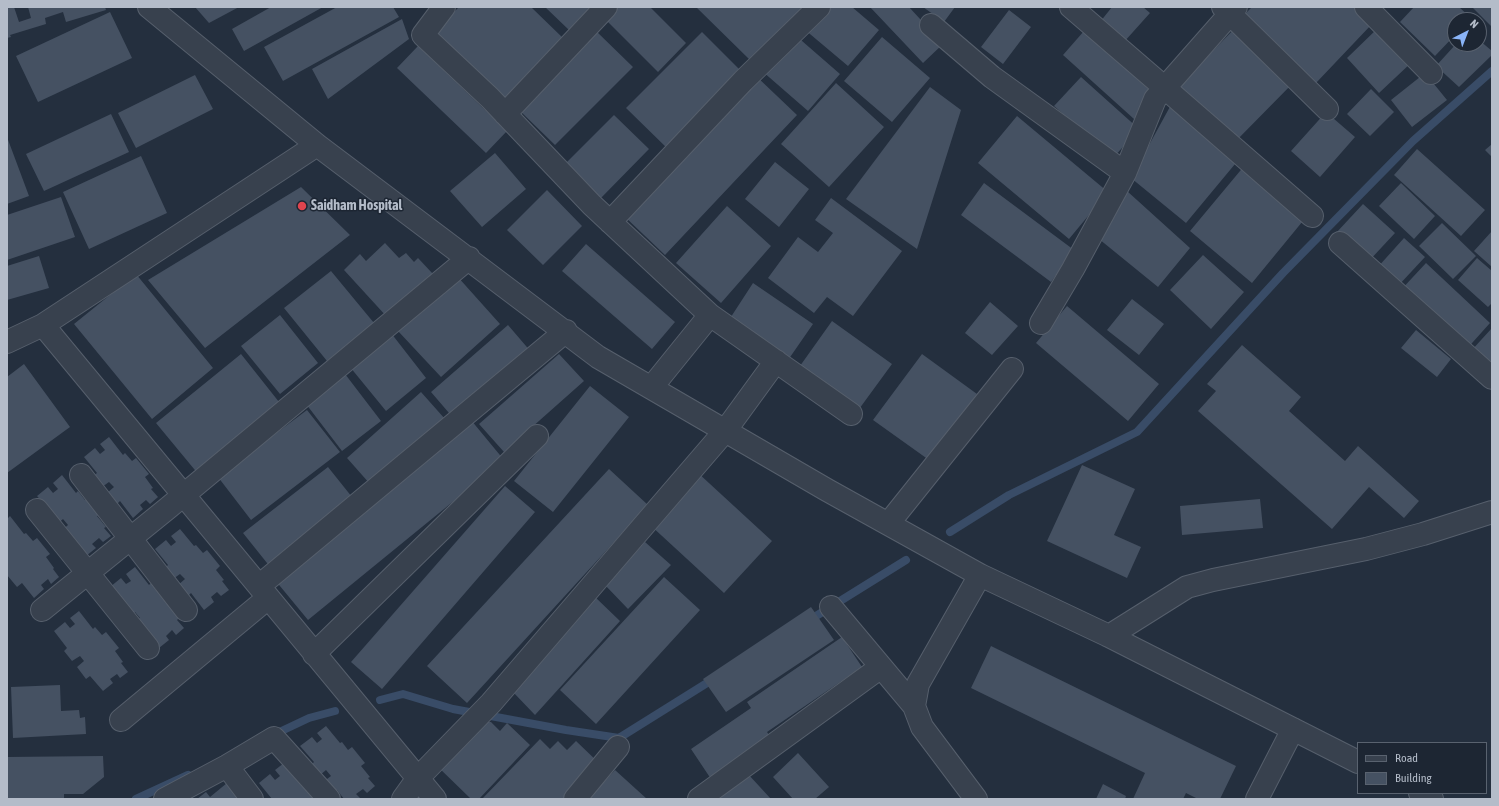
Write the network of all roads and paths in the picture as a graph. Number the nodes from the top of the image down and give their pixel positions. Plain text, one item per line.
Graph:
1 (149, 7) edge
2 (444, 7) edge
3 (606, 7) edge
4 (819, 7) edge
5 (1071, 7) edge
6 (1366, 7) edge
7 (1229, 9) edge
8 (931, 25) dead end
9 (1431, 73) dead end
10 (1165, 88) junction
11 (1327, 109) dead end
12 (505, 114) junction
13 (317, 145) junction
14 (1125, 173) junction
15 (1312, 216) dead end
16 (610, 222) junction
17 (1340, 244) dead end
18 (469, 258) junction
19 (710, 314) junction
20 (1041, 323) dead end
21 (42, 325) junction
22 (566, 331) junction
23 (7, 342) edge
24 (776, 361) junction
25 (1012, 369) dead end
26 (1492, 378) edge
27 (651, 388) junction
28 (851, 414) dead end
29 (725, 432) junction
30 (537, 436) dead end
31 (81, 475) dead end
32 (183, 495) junction
33 (37, 510) dead end
34 (1492, 512) edge
35 (888, 524) junction
36 (130, 539) junction
37 (88, 573) junction
38 (980, 575) junction
39 (263, 592) junction
40 (831, 607) dead end
41 (42, 610) dead end
42 (186, 610) dead end
43 (1109, 636) junction
44 (148, 648) dead end
45 (314, 654) junction
46 (881, 667) junction
47 (914, 706) junction
48 (121, 720) dead end
49 (1293, 729) junction
50 (618, 747) dead end
51 (1357, 761) edge
52 (227, 766) junction
53 (418, 778) junction
54 (1422, 794) edge
55 (165, 799) edge
56 (252, 799) edge
57 (329, 799) edge
58 (403, 799) edge
59 (435, 799) edge
60 (575, 799) edge
61 (699, 799) edge
62 (976, 799) edge
63 (1257, 799) edge
64 (1432, 799) edge

1 - 13 street
2 - 12 street
3 - 12 street
4 - 16 street
5 - 10 street
6 - 9 street
7 - 10 street
7 - 11 street
8 - 14 street
10 - 14 street
10 - 15 street
12 - 16 street
13 - 18 street
13 - 21 street
14 - 20 street
16 - 19 street
17 - 26 street
18 - 22 street
18 - 32 street
19 - 24 street
19 - 27 street
21 - 23 street
21 - 32 street
22 - 27 street
22 - 39 street
24 - 28 street
24 - 29 street
25 - 35 street
27 - 29 street
29 - 35 street
29 - 53 street
30 - 45 street
31 - 36 street
32 - 36 street
32 - 39 street
33 - 37 street
34 - 43 street
35 - 38 street
36 - 37 street
36 - 42 street
37 - 41 street
37 - 44 street
38 - 43 street
38 - 47 street
39 - 45 street
39 - 48 street
40 - 46 street
43 - 49 street
45 - 53 street
46 - 47 street
46 - 61 street
47 - 62 street
49 - 51 street
49 - 63 street
50 - 60 street
52 - 55 street
52 - 56 street
52 - 57 street
53 - 58 street
53 - 59 street
54 - 64 street

